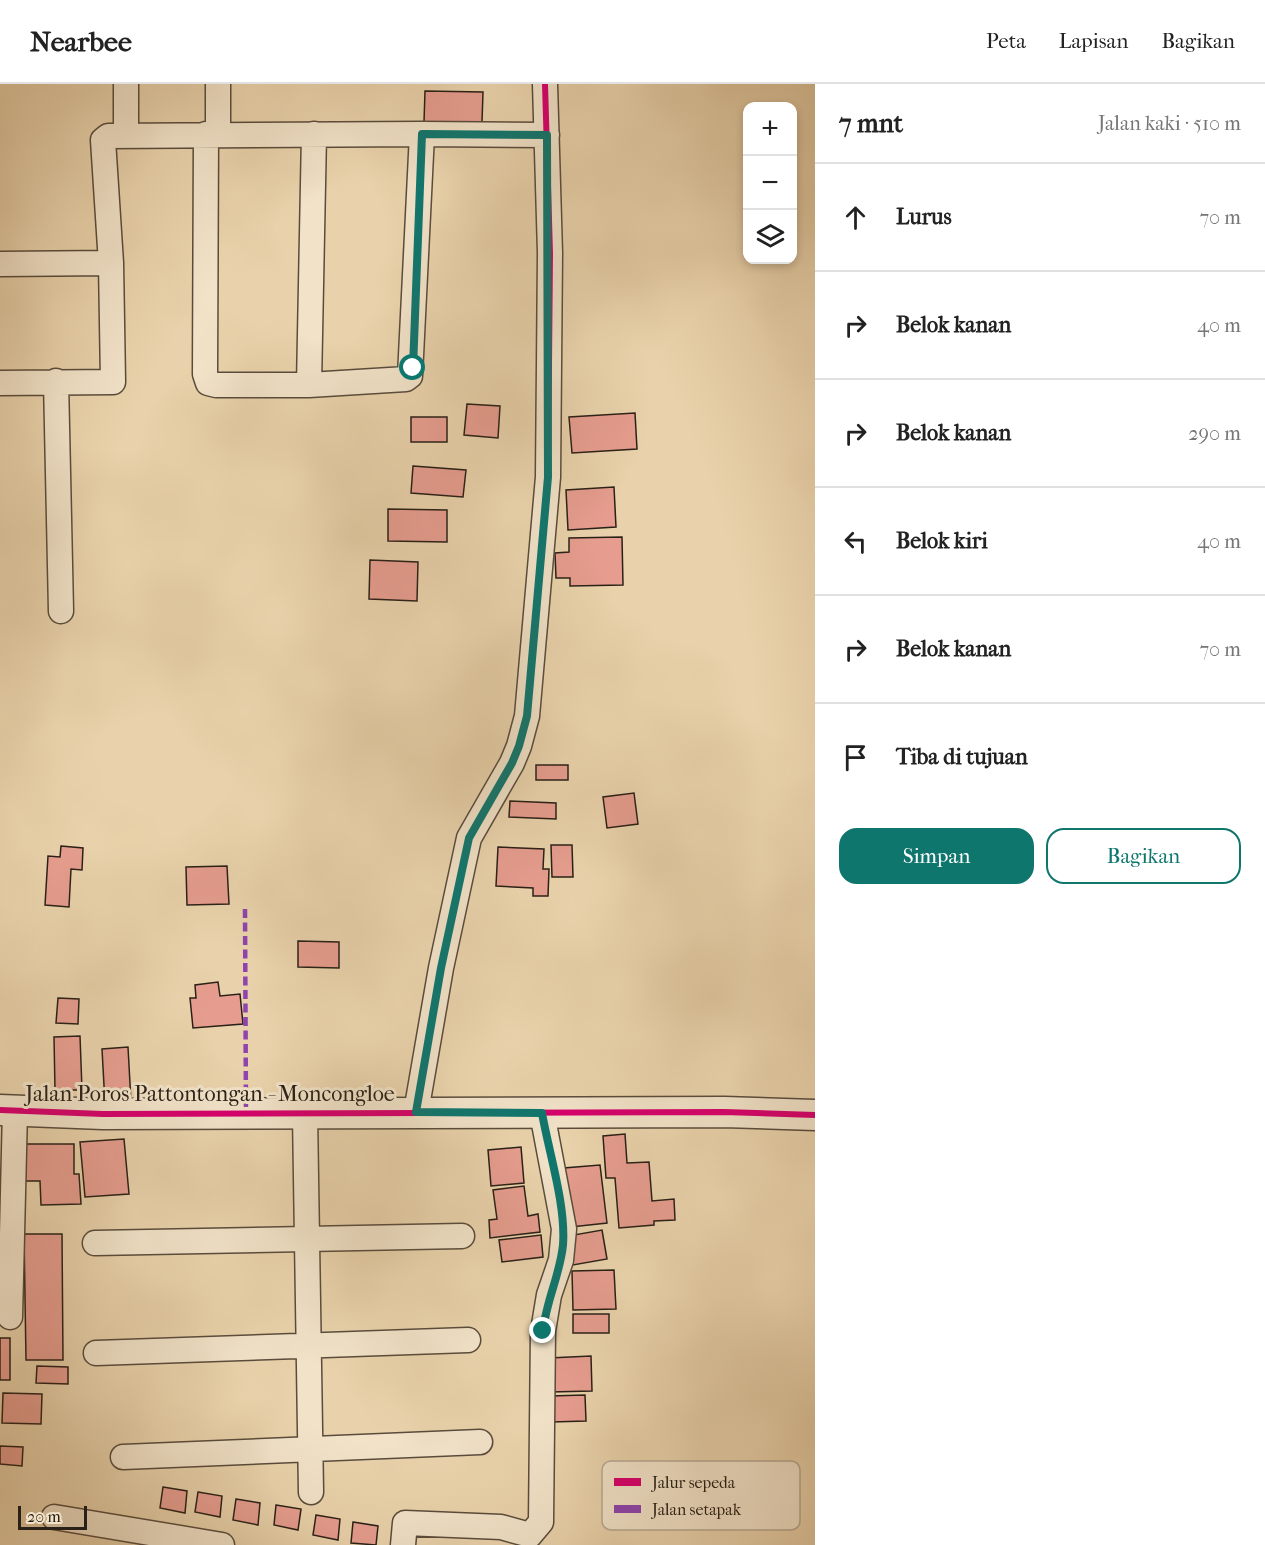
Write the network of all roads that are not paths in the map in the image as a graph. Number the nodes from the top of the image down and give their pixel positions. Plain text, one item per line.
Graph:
1 (126, 84) edge
2 (218, 84) edge
3 (544, 84) edge
4 (212, 134) junction
5 (314, 134) junction
6 (422, 134) junction
7 (126, 135) junction
8 (547, 135) junction
9 (111, 263) junction
10 (0, 264) edge
11 (56, 381) junction
12 (0, 383) edge
13 (309, 385) junction
14 (61, 611) dead end
15 (7, 1110) edge
16 (416, 1112) junction
17 (542, 1113) junction
18 (305, 1114) junction
19 (815, 1115) edge
20 (462, 1236) dead end
21 (307, 1238) junction
22 (95, 1243) dead end
23 (10, 1317) dead end
24 (468, 1340) dead end
25 (309, 1344) junction
26 (96, 1353) dead end
27 (480, 1442) dead end
28 (310, 1449) junction
29 (123, 1457) dead end
30 (311, 1492) dead end
31 (54, 1517) dead end
32 (526, 1540) edge
33 (222, 1545) edge
34 (403, 1545) edge

1 - 7 street
2 - 4 street
3 - 8 street
4 - 5 street
4 - 7 street
4 - 13 street
5 - 6 street
5 - 13 street
6 - 8 street
6 - 13 street
7 - 9 street
8 - 16 street
9 - 10 street
9 - 11 street
11 - 12 street
11 - 14 street
15 - 18 street, Jalan Poros Pattontongan - Moncongloe
15 - 23 street
16 - 17 street, Jalan Poros Pattontongan - Moncongloe
16 - 18 street, Jalan Poros Pattontongan - Moncongloe
17 - 19 street, Jalan Poros Pattontongan - Moncongloe
17 - 32 street
18 - 21 street
20 - 21 street
21 - 22 street
21 - 25 street
24 - 25 street
25 - 26 street
25 - 28 street
27 - 28 street
28 - 29 street
28 - 30 street
31 - 33 street
32 - 34 street

